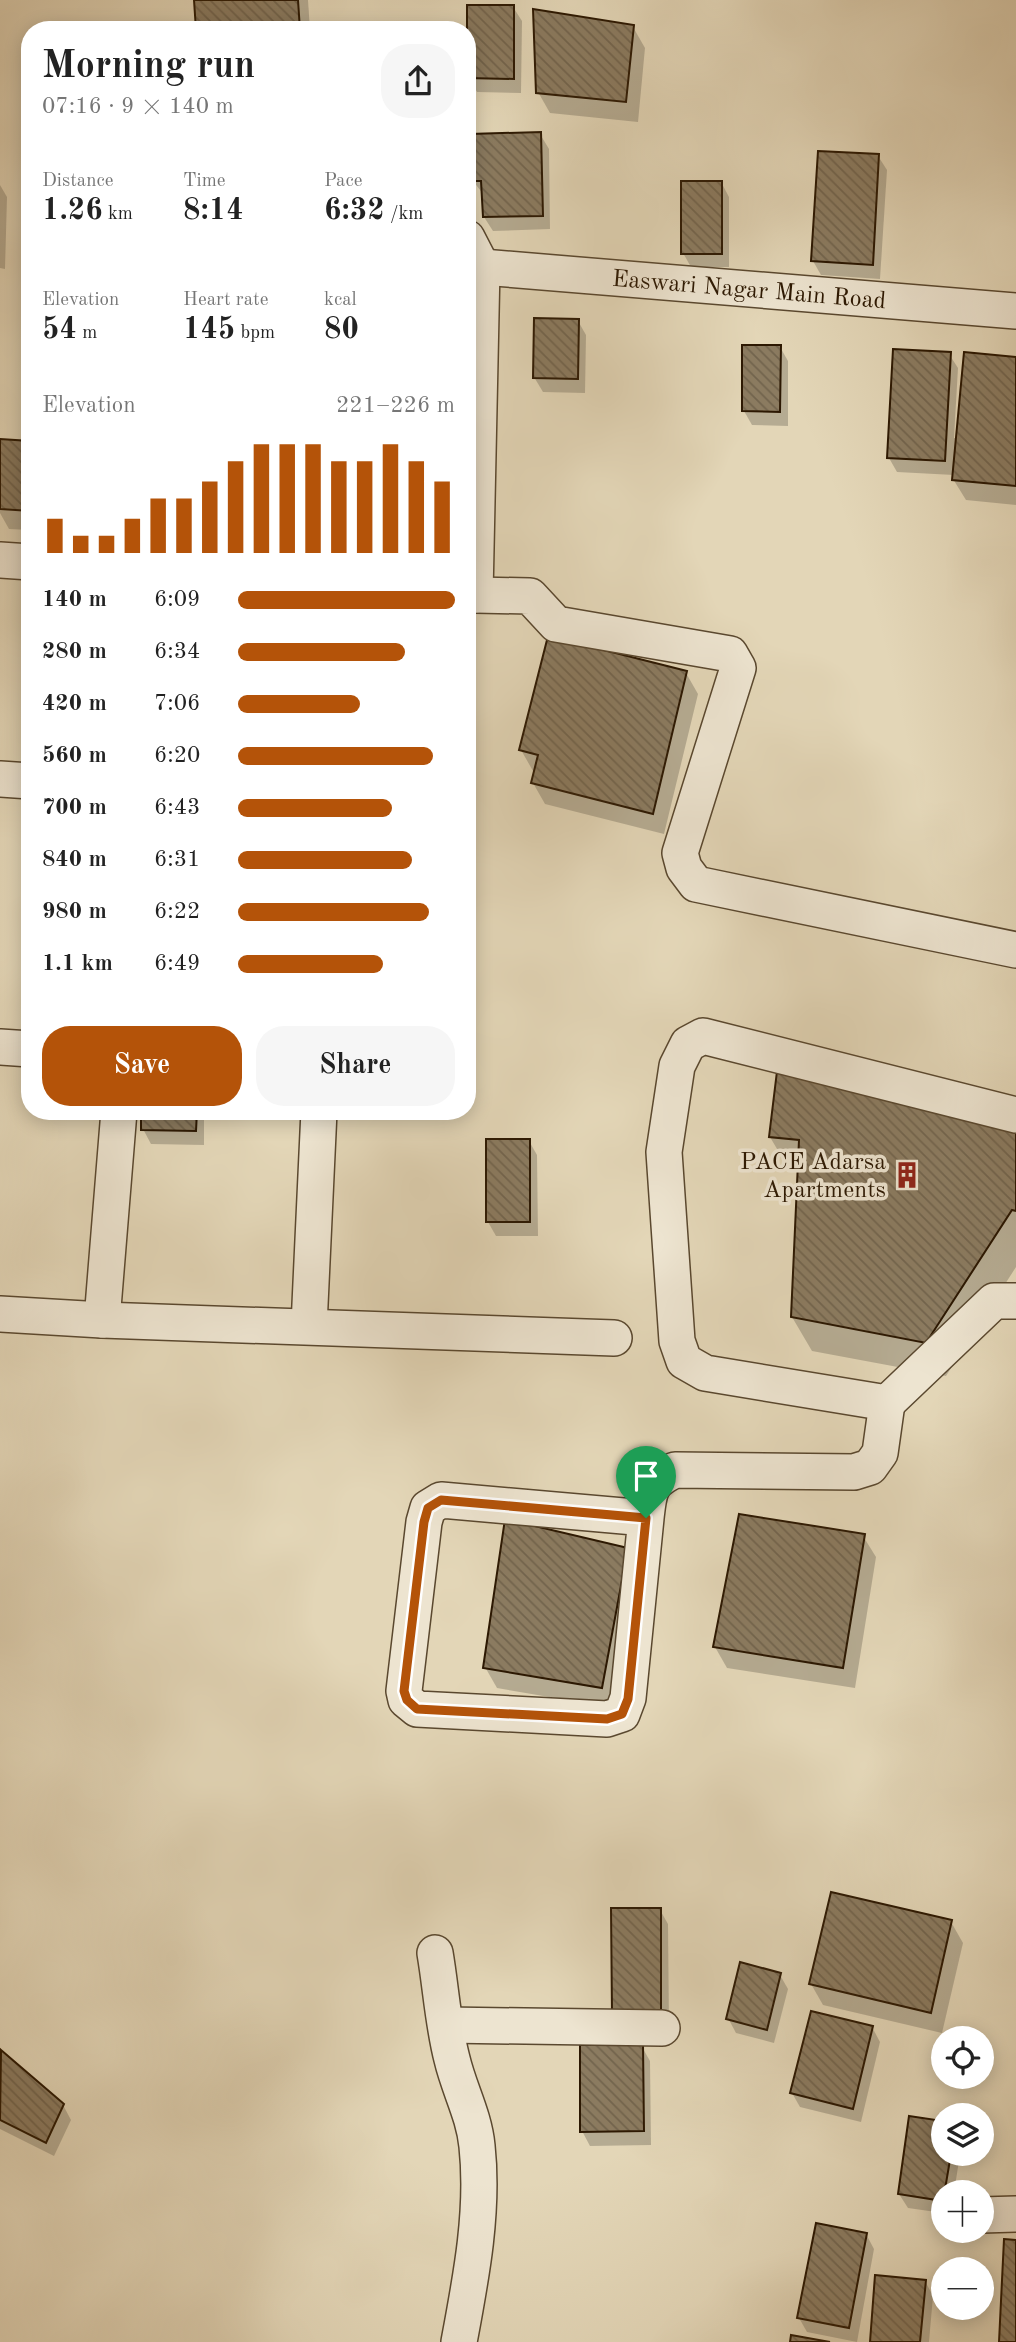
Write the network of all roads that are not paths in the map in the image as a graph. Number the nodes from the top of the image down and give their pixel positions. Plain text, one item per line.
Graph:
1 (476, 252) edge
2 (1016, 310) edge
3 (0, 560) edge
4 (21, 561) edge
5 (476, 595) edge
6 (0, 779) edge
7 (21, 780) edge
8 (1016, 950) edge
9 (0, 1047) edge
10 (21, 1048) edge
11 (1016, 1115) edge
12 (118, 1120) edge
13 (319, 1120) edge
14 (1016, 1301) edge
15 (0, 1314) edge
16 (102, 1320) junction
17 (309, 1326) junction
18 (614, 1338) dead end
19 (887, 1403) junction
20 (646, 1518) junction
21 (435, 1954) dead end
22 (446, 2025) junction
23 (663, 2028) dead end
24 (1016, 2214) edge
25 (994, 2215) edge
26 (459, 2342) edge

1 - 2 street, Easwari Nagar Main Road
3 - 4 street
5 - 8 street
6 - 7 street
9 - 10 street
11 - 19 street
12 - 16 street
13 - 17 street
14 - 19 street
15 - 16 street
16 - 17 street
17 - 18 street
19 - 20 street
20 - 20 street
21 - 22 street
22 - 23 street
22 - 26 street
24 - 25 street

